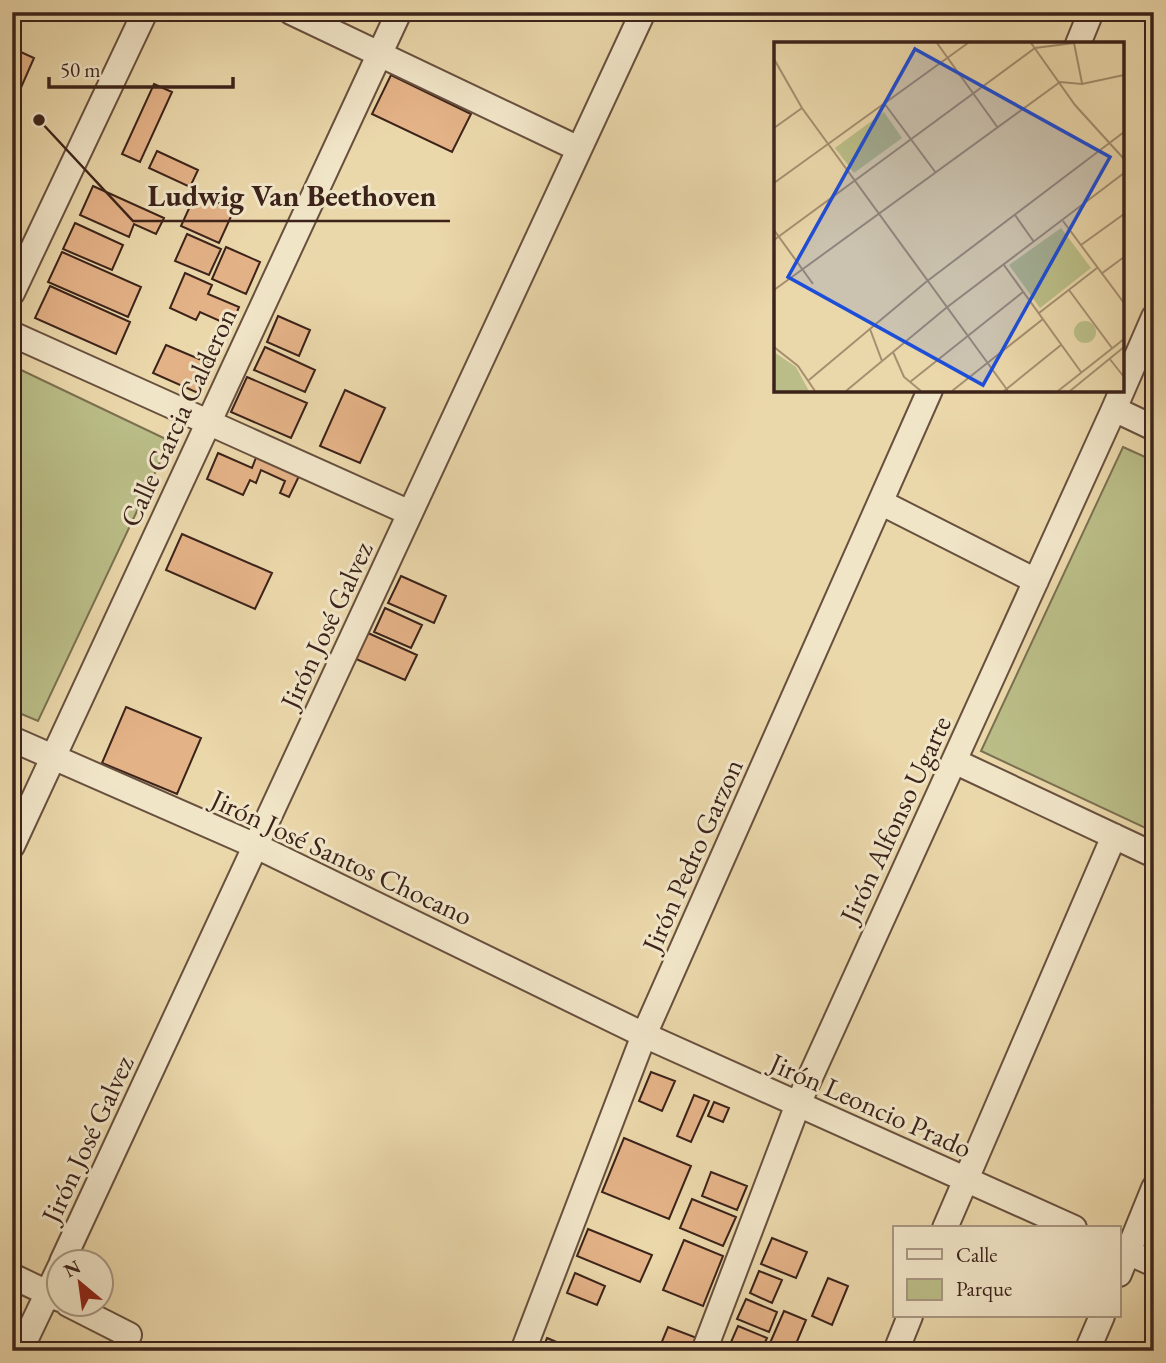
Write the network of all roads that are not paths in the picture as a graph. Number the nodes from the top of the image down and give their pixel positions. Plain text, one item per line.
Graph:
1 (145, 12) edge
2 (291, 12) edge
3 (399, 12) edge
4 (643, 12) edge
5 (1091, 12) edge
6 (1079, 42) edge
7 (380, 54) junction
8 (579, 149) junction
9 (12, 293) edge
10 (1154, 317) edge
11 (12, 334) edge
12 (1124, 388) edge
13 (929, 392) edge
14 (1122, 392) edge
15 (1115, 409) junction
16 (209, 422) junction
17 (1154, 428) edge
18 (882, 503) junction
19 (410, 513) junction
20 (1036, 581) junction
21 (12, 739) edge
22 (52, 758) junction
23 (954, 761) junction
24 (1114, 836) junction
25 (12, 846) edge
26 (256, 846) junction
27 (1154, 855) edge
28 (644, 1035) junction
29 (798, 1104) junction
30 (965, 1179) junction
31 (1154, 1188) edge
32 (947, 1226) edge
33 (1070, 1226) edge
34 (69, 1248) edge
35 (1122, 1258) edge
36 (1154, 1264) edge
37 (12, 1276) edge
38 (46, 1293) edge
39 (46, 1315) edge
40 (95, 1318) edge
41 (910, 1318) edge
42 (1101, 1318) edge
43 (129, 1335) dead end
44 (20, 1351) edge
45 (523, 1351) edge
46 (704, 1351) edge
47 (897, 1351) edge
48 (1087, 1351) edge

1 - 9 street
2 - 7 street
3 - 7 street, Calle Garcia Calderon
4 - 8 street, Jirón José Galvez
5 - 6 street
7 - 8 street
7 - 16 street, Calle Garcia Calderon
8 - 19 street, Jirón José Galvez
10 - 12 street, Jirón Alfonso Ugarte
11 - 16 street
13 - 18 street, Jirón Pedro Garzon
14 - 15 street, Jirón Alfonso Ugarte
15 - 17 street
15 - 20 street, Jirón Alfonso Ugarte
16 - 19 street
16 - 22 street, Calle Garcia Calderon
18 - 20 street
18 - 28 street, Jirón Pedro Garzon
19 - 26 street, Jirón José Galvez
20 - 23 street, Jirón Alfonso Ugarte
21 - 22 street, Jirón José Santos Chocano
22 - 25 street, Calle Garcia Calderon
22 - 26 street, Jirón José Santos Chocano
23 - 24 street
23 - 29 street, Jirón Alfonso Ugarte
24 - 27 street
24 - 30 street
26 - 28 street, Jirón José Santos Chocano
26 - 34 street, Jirón José Galvez
28 - 29 street, Jirón Leoncio Prado
28 - 45 street, Jirón Pedro Garzon
29 - 30 street, Jirón Leoncio Prado
29 - 46 street, Jirón Alfonso Ugarte
30 - 32 street
30 - 33 street, Jirón Leoncio Prado
31 - 35 street
35 - 36 street
37 - 38 street
39 - 44 street, Jirón José Galvez
40 - 43 street
41 - 47 street
42 - 48 street

